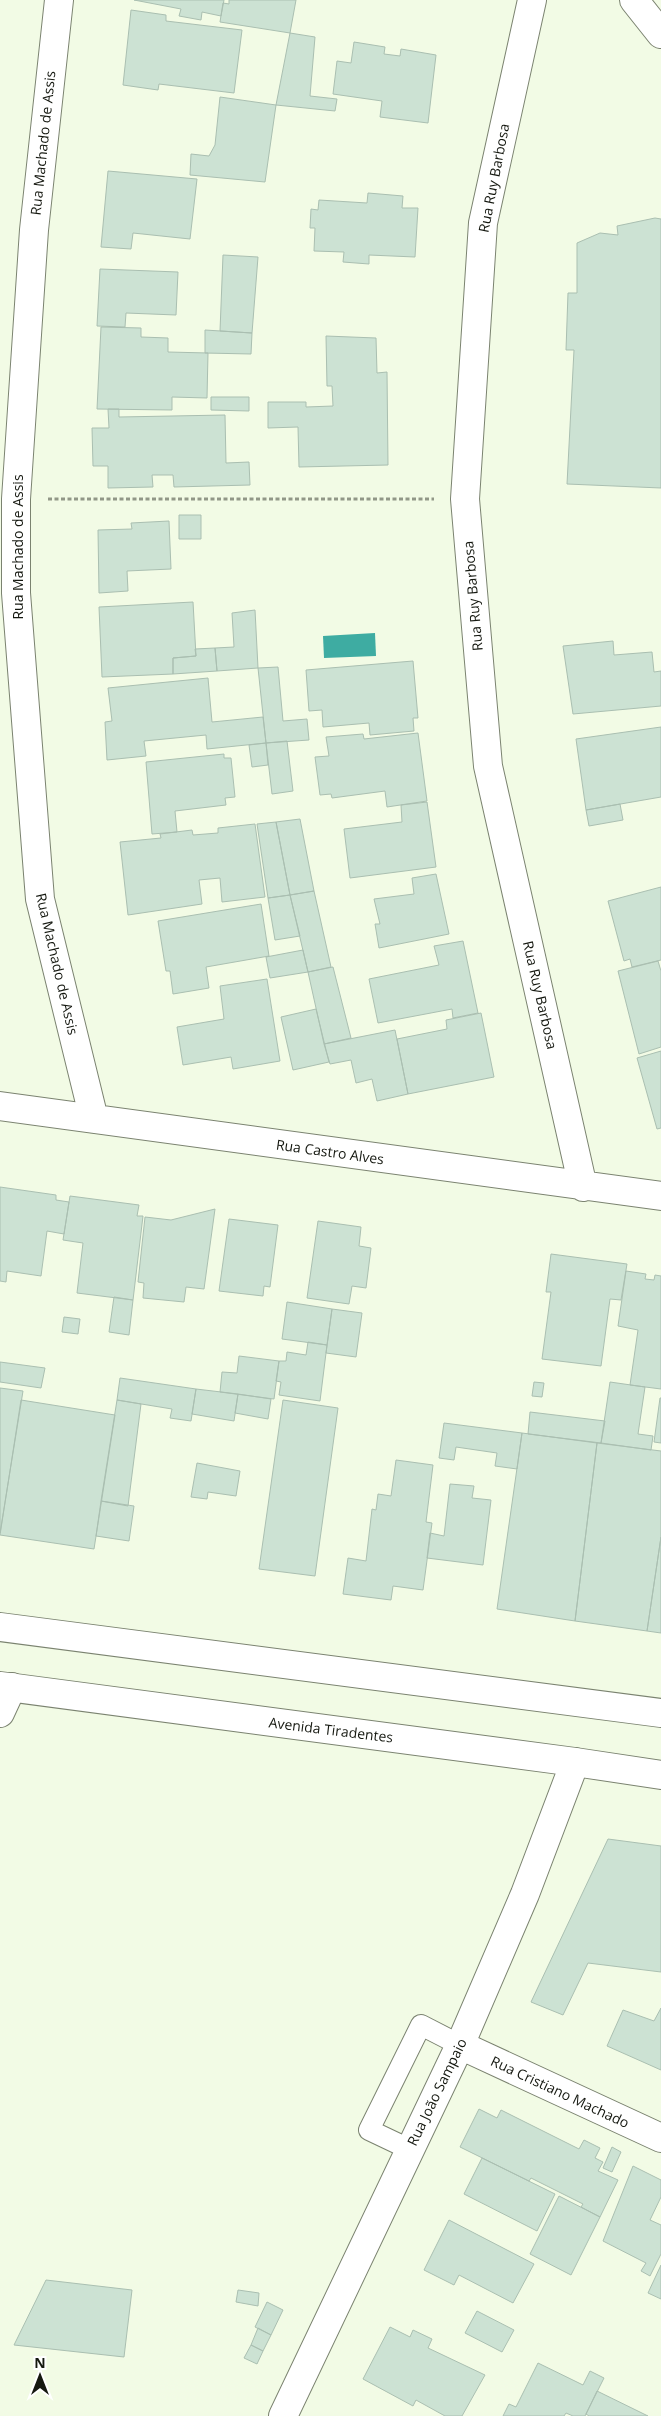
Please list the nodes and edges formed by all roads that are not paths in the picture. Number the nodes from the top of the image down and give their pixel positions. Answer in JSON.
{"nodes":[{"id":1,"x":59,"y":0,"type":"edge"},
{"id":2,"x":532,"y":0,"type":"edge"},
{"id":3,"x":634,"y":0,"type":"edge"},
{"id":4,"x":661,"y":34,"type":"edge"},
{"id":5,"x":8,"y":592,"type":"edge"},
{"id":6,"x":0,"y":1106,"type":"edge"},
{"id":7,"x":94,"y":1119,"type":"junction"},
{"id":8,"x":583,"y":1187,"type":"junction"},
{"id":9,"x":661,"y":1196,"type":"edge"},
{"id":10,"x":0,"y":1627,"type":"edge"},
{"id":11,"x":6,"y":1687,"type":"edge"},
{"id":12,"x":0,"y":1713,"type":"edge"},
{"id":13,"x":661,"y":1713,"type":"edge"},
{"id":14,"x":661,"y":1760,"type":"edge"},
{"id":15,"x":575,"y":1762,"type":"junction"},
{"id":16,"x":661,"y":1775,"type":"edge"},
{"id":17,"x":460,"y":2045,"type":"junction"},
{"id":18,"x":661,"y":2138,"type":"edge"},
{"id":19,"x":409,"y":2149,"type":"junction"},
{"id":20,"x":283,"y":2416,"type":"edge"}],
"edges":[{"from":1,"to":5,"type":"street","name":"Rua Machado de Assis"},
{"from":2,"to":8,"type":"street","name":"Rua Ruy Barbosa"},
{"from":3,"to":4,"type":"street"},
{"from":5,"to":7,"type":"street","name":"Rua Machado de Assis"},
{"from":6,"to":7,"type":"street","name":"Rua Castro Alves"},
{"from":7,"to":8,"type":"street","name":"Rua Castro Alves"},
{"from":8,"to":9,"type":"street","name":"Rua Castro Alves"},
{"from":10,"to":13,"type":"street"},
{"from":11,"to":12,"type":"street"},
{"from":11,"to":15,"type":"street","name":"Avenida Tiradentes"},
{"from":14,"to":15,"type":"street"},
{"from":15,"to":16,"type":"street","name":"Avenida Tiradentes"},
{"from":15,"to":17,"type":"street","name":"Rua João Sampaio"},
{"from":17,"to":18,"type":"street","name":"Rua Cristiano Machado"},
{"from":17,"to":19,"type":"street","name":"Rua João Sampaio"},
{"from":17,"to":19,"type":"lane"},
{"from":19,"to":20,"type":"street","name":"Rua João Sampaio"}]}
